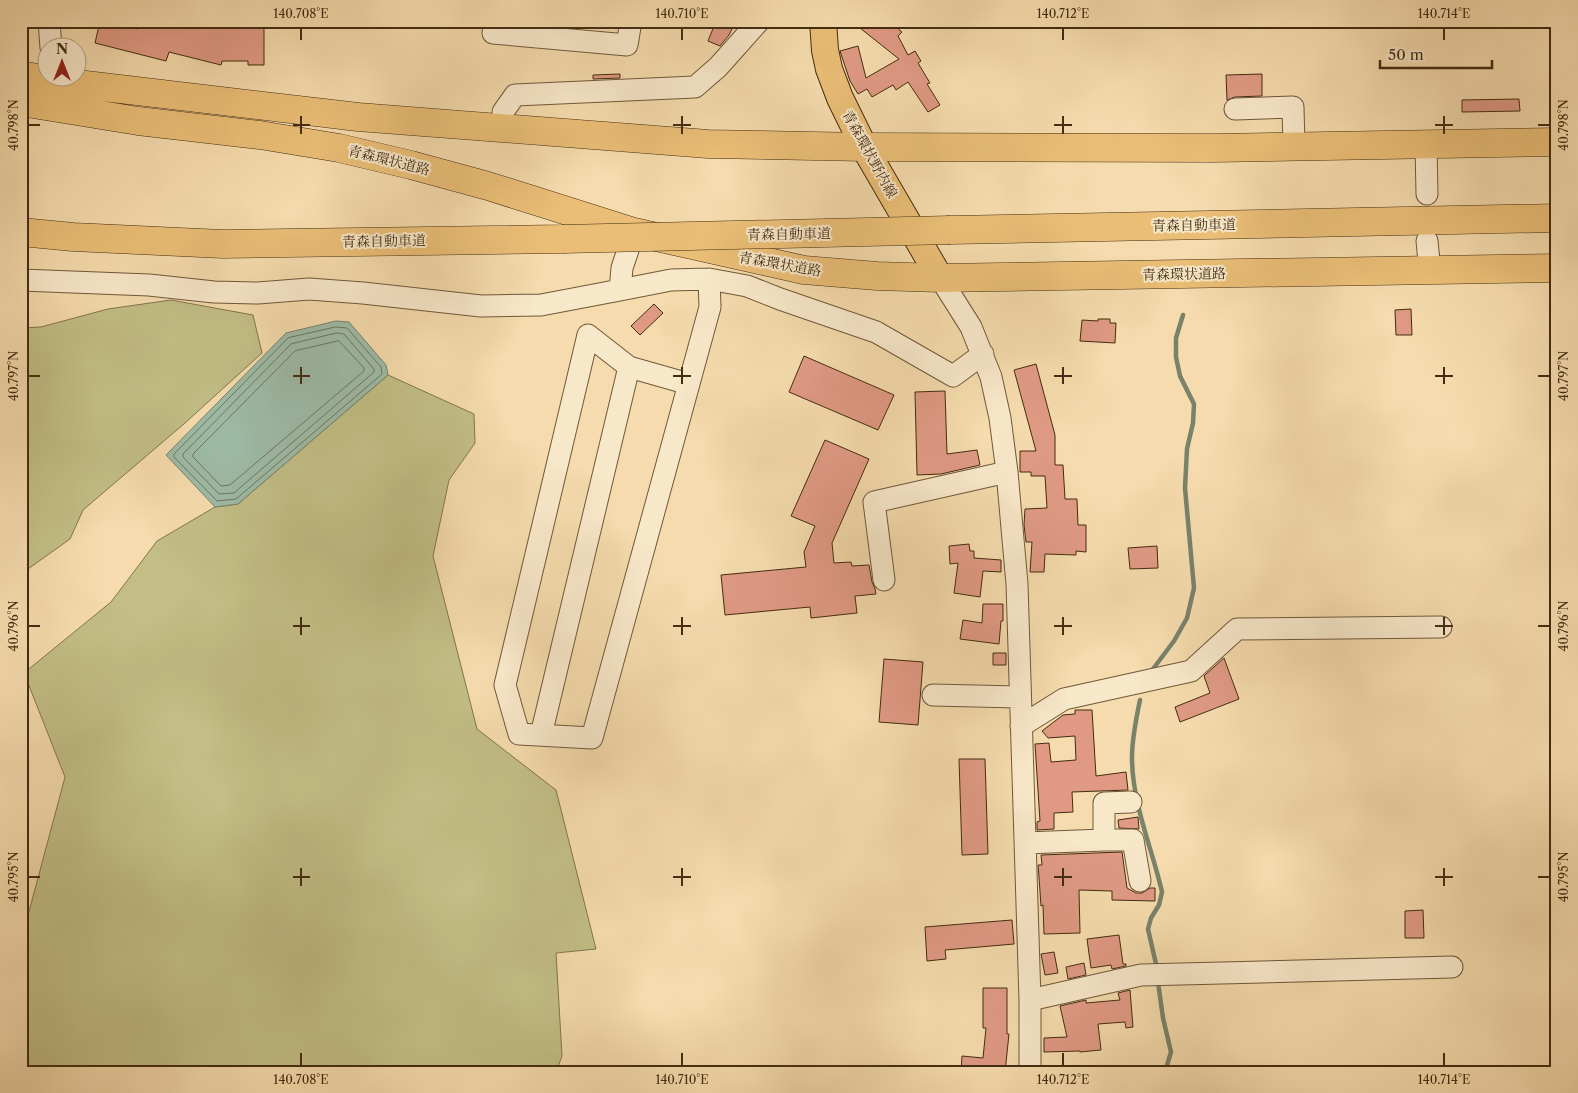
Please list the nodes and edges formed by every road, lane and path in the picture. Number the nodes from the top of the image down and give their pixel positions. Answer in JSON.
{"nodes":[{"id":1,"x":49,"y":21,"type":"edge"},
{"id":2,"x":495,"y":21,"type":"edge"},
{"id":3,"x":631,"y":21,"type":"edge"},
{"id":4,"x":759,"y":21,"type":"edge"},
{"id":5,"x":823,"y":21,"type":"edge"},
{"id":6,"x":558,"y":30,"type":"edge"},
{"id":7,"x":50,"y":38,"type":"edge"},
{"id":8,"x":21,"y":75,"type":"edge"},
{"id":9,"x":38,"y":82,"type":"edge"},
{"id":10,"x":52,"y":88,"type":"edge"},
{"id":11,"x":21,"y":102,"type":"edge"},
{"id":12,"x":1235,"y":109,"type":"dead end"},
{"id":13,"x":503,"y":112,"type":"dead end"},
{"id":14,"x":1557,"y":142,"type":"edge"},
{"id":15,"x":1426,"y":145,"type":"junction"},
{"id":16,"x":864,"y":146,"type":"junction"},
{"id":17,"x":1294,"y":147,"type":"junction"},
{"id":18,"x":1427,"y":194,"type":"dead end"},
{"id":19,"x":1557,"y":218,"type":"edge"},
{"id":20,"x":21,"y":232,"type":"edge"},
{"id":21,"x":634,"y":232,"type":"junction"},
{"id":22,"x":1427,"y":241,"type":"dead end"},
{"id":23,"x":1557,"y":268,"type":"edge"},
{"id":24,"x":1430,"y":271,"type":"junction"},
{"id":25,"x":940,"y":278,"type":"junction"},
{"id":26,"x":709,"y":279,"type":"junction"},
{"id":27,"x":21,"y":280,"type":"edge"},
{"id":28,"x":620,"y":290,"type":"junction"},
{"id":29,"x":983,"y":354,"type":"junction"},
{"id":30,"x":628,"y":367,"type":"junction"},
{"id":31,"x":689,"y":384,"type":"junction"},
{"id":32,"x":1007,"y":472,"type":"junction"},
{"id":33,"x":884,"y":580,"type":"dead end"},
{"id":34,"x":1441,"y":627,"type":"dead end"},
{"id":35,"x":933,"y":695,"type":"dead end"},
{"id":36,"x":1020,"y":697,"type":"junction"},
{"id":37,"x":1021,"y":726,"type":"junction"},
{"id":38,"x":541,"y":735,"type":"junction"},
{"id":39,"x":1131,"y":802,"type":"dead end"},
{"id":40,"x":1104,"y":840,"type":"junction"},
{"id":41,"x":1025,"y":843,"type":"junction"},
{"id":42,"x":1140,"y":881,"type":"dead end"},
{"id":43,"x":1452,"y":966,"type":"dead end"},
{"id":44,"x":1030,"y":1000,"type":"junction"},
{"id":45,"x":1030,"y":1072,"type":"edge"}],
"edges":[{"from":1,"to":7,"type":"street"},
{"from":2,"to":6,"type":"street"},
{"from":3,"to":6,"type":"street"},
{"from":4,"to":13,"type":"street"},
{"from":5,"to":16,"type":"main road","name":"青森環状野内線"},
{"from":8,"to":9,"type":"highway","name":"青森環状道路"},
{"from":10,"to":11,"type":"highway","name":"青森環状道路"},
{"from":10,"to":16,"type":"highway","name":"青森環状道路"},
{"from":10,"to":21,"type":"highway","name":"青森環状道路"},
{"from":12,"to":17,"type":"street"},
{"from":14,"to":15,"type":"highway","name":"青森環状道路"},
{"from":15,"to":17,"type":"highway","name":"青森環状道路"},
{"from":15,"to":18,"type":"street"},
{"from":16,"to":17,"type":"highway","name":"青森環状道路"},
{"from":16,"to":25,"type":"main road","name":"青森環状野内線"},
{"from":19,"to":20,"type":"highway","name":"青森自動車道","bridge":true},
{"from":21,"to":25,"type":"highway","name":"青森環状道路"},
{"from":21,"to":28,"type":"street"},
{"from":22,"to":24,"type":"street"},
{"from":23,"to":24,"type":"highway","name":"青森環状道路"},
{"from":24,"to":25,"type":"highway","name":"青森環状道路"},
{"from":25,"to":29,"type":"street"},
{"from":26,"to":28,"type":"street"},
{"from":26,"to":29,"type":"street"},
{"from":26,"to":31,"type":"street"},
{"from":27,"to":28,"type":"street"},
{"from":29,"to":32,"type":"street"},
{"from":30,"to":31,"type":"street"},
{"from":30,"to":38,"type":"street"},
{"from":30,"to":38,"type":"street"},
{"from":31,"to":38,"type":"street"},
{"from":32,"to":33,"type":"street"},
{"from":32,"to":36,"type":"street"},
{"from":34,"to":37,"type":"street"},
{"from":35,"to":36,"type":"street"},
{"from":36,"to":37,"type":"street"},
{"from":37,"to":41,"type":"street"},
{"from":39,"to":40,"type":"street"},
{"from":40,"to":41,"type":"street"},
{"from":40,"to":42,"type":"street"},
{"from":41,"to":44,"type":"street"},
{"from":43,"to":44,"type":"street"},
{"from":44,"to":45,"type":"street"}]}
